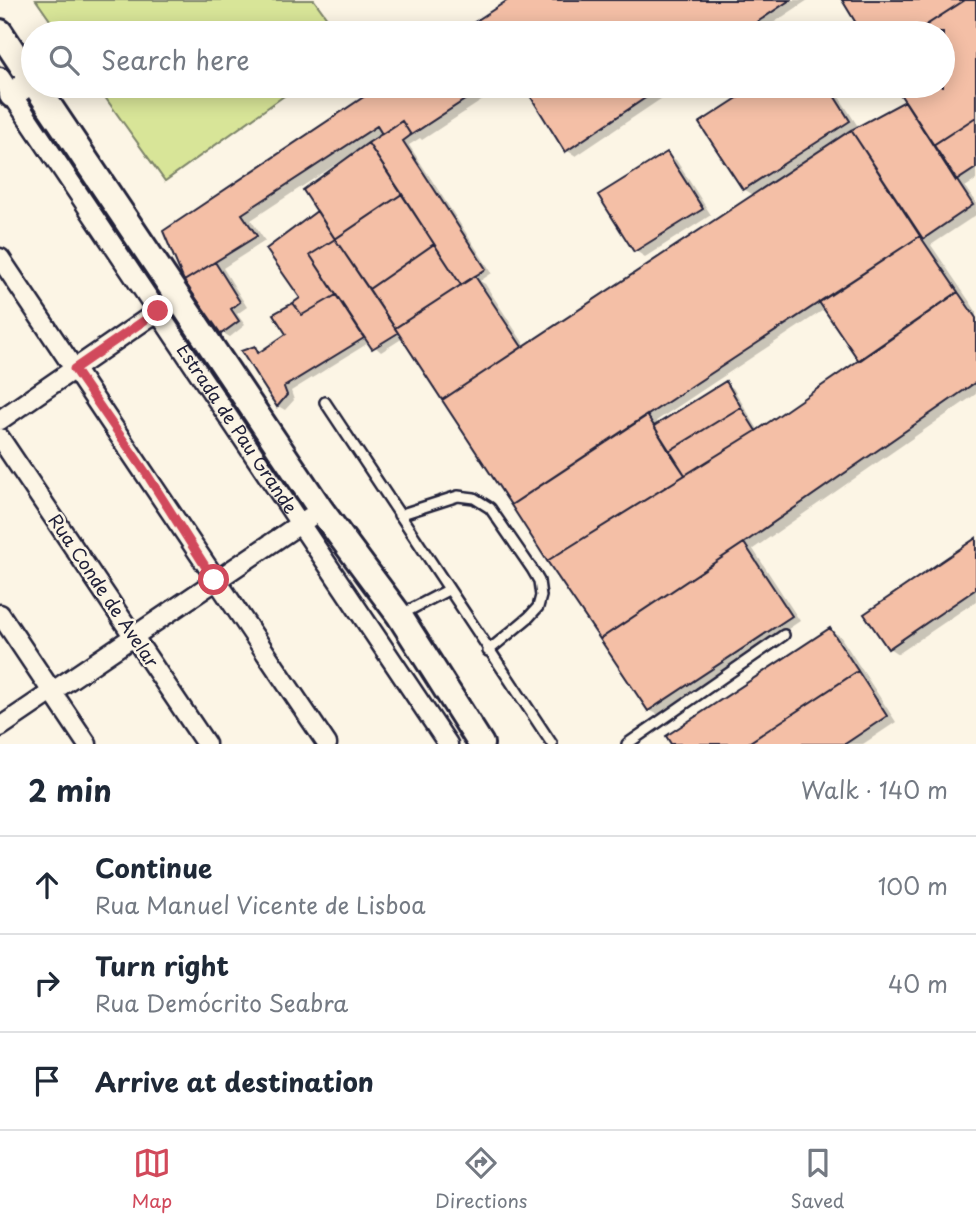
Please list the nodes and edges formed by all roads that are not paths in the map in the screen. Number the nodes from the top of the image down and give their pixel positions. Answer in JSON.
{"nodes":[{"id":1,"x":0,"y":32,"type":"edge"},
{"id":2,"x":21,"y":63,"type":"edge"},
{"id":3,"x":6,"y":86,"type":"edge"},
{"id":4,"x":44,"y":98,"type":"edge"},
{"id":5,"x":0,"y":258,"type":"edge"},
{"id":6,"x":168,"y":305,"type":"junction"},
{"id":7,"x":74,"y":369,"type":"junction"},
{"id":8,"x":325,"y":402,"type":"dead end"},
{"id":9,"x":0,"y":420,"type":"edge"},
{"id":10,"x":0,"y":438,"type":"edge"},
{"id":11,"x":321,"y":510,"type":"junction"},
{"id":12,"x":399,"y":515,"type":"junction"},
{"id":13,"x":299,"y":523,"type":"junction"},
{"id":14,"x":214,"y":580,"type":"junction"},
{"id":15,"x":448,"y":590,"type":"junction"},
{"id":16,"x":0,"y":614,"type":"edge"},
{"id":17,"x":399,"y":615,"type":"junction"},
{"id":18,"x":784,"y":635,"type":"dead end"},
{"id":19,"x":132,"y":636,"type":"junction"},
{"id":20,"x":488,"y":651,"type":"junction"},
{"id":21,"x":51,"y":691,"type":"junction"},
{"id":22,"x":0,"y":727,"type":"edge"},
{"id":23,"x":475,"y":735,"type":"edge"},
{"id":24,"x":445,"y":743,"type":"edge"},
{"id":25,"x":87,"y":744,"type":"edge"},
{"id":26,"x":206,"y":744,"type":"edge"},
{"id":27,"x":327,"y":744,"type":"edge"},
{"id":28,"x":552,"y":744,"type":"edge"},
{"id":29,"x":627,"y":744,"type":"edge"}],
"edges":[{"from":1,"to":2,"type":"street","name":"Estrada de Pau Grande"},
{"from":3,"to":6,"type":"street","name":"Estrada de Pau Grande"},
{"from":4,"to":6,"type":"street","name":"Estrada de Pau Grande"},
{"from":5,"to":7,"type":"street"},
{"from":6,"to":7,"type":"street"},
{"from":6,"to":11,"type":"street","name":"Estrada de Pau Grande"},
{"from":6,"to":13,"type":"street","name":"Estrada de Pau Grande"},
{"from":7,"to":9,"type":"street"},
{"from":7,"to":14,"type":"street"},
{"from":8,"to":12,"type":"lane"},
{"from":10,"to":19,"type":"street","name":"Rua Conde de Avelar"},
{"from":11,"to":13,"type":"street"},
{"from":11,"to":17,"type":"street","name":"Estrada de Pau Grande"},
{"from":12,"to":15,"type":"lane"},
{"from":12,"to":20,"type":"lane"},
{"from":13,"to":14,"type":"street"},
{"from":13,"to":24,"type":"street","name":"Estrada de Pau Grande"},
{"from":14,"to":19,"type":"street"},
{"from":14,"to":27,"type":"street"},
{"from":15,"to":17,"type":"lane"},
{"from":15,"to":20,"type":"lane"},
{"from":16,"to":21,"type":"street"},
{"from":17,"to":23,"type":"street","name":"Estrada de Pau Grande"},
{"from":18,"to":29,"type":"lane"},
{"from":19,"to":21,"type":"street"},
{"from":19,"to":26,"type":"street","name":"Rua Conde de Avelar"},
{"from":20,"to":28,"type":"lane"},
{"from":21,"to":22,"type":"street"},
{"from":21,"to":25,"type":"street"},
{"from":23,"to":24,"type":"street"}]}
